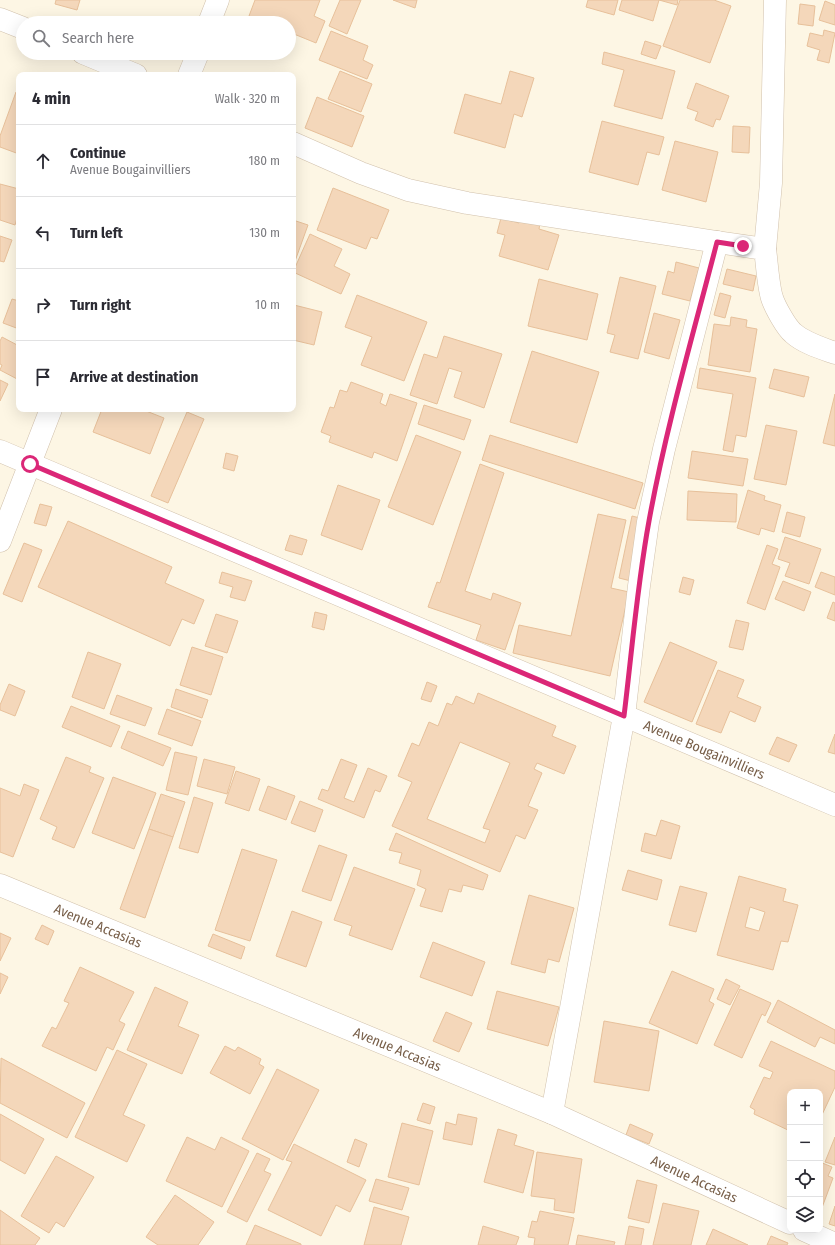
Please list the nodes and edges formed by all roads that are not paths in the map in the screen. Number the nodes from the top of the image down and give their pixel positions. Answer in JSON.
{"nodes":[{"id":1,"x":218,"y":0,"type":"edge"},
{"id":2,"x":775,"y":0,"type":"edge"},
{"id":3,"x":212,"y":16,"type":"edge"},
{"id":4,"x":0,"y":19,"type":"edge"},
{"id":5,"x":16,"y":25,"type":"edge"},
{"id":6,"x":100,"y":60,"type":"edge"},
{"id":7,"x":195,"y":60,"type":"edge"},
{"id":8,"x":129,"y":72,"type":"edge"},
{"id":9,"x":190,"y":72,"type":"edge"},
{"id":10,"x":296,"y":144,"type":"edge"},
{"id":11,"x":717,"y":242,"type":"junction"},
{"id":12,"x":765,"y":249,"type":"junction"},
{"id":13,"x":835,"y":353,"type":"edge"},
{"id":14,"x":50,"y":412,"type":"edge"},
{"id":15,"x":0,"y":451,"type":"edge"},
{"id":16,"x":30,"y":464,"type":"junction"},
{"id":17,"x":0,"y":541,"type":"edge"},
{"id":18,"x":624,"y":716,"type":"junction"},
{"id":19,"x":835,"y":805,"type":"edge"},
{"id":20,"x":0,"y":885,"type":"edge"},
{"id":21,"x":552,"y":1113,"type":"junction"},
{"id":22,"x":787,"y":1222,"type":"edge"},
{"id":23,"x":811,"y":1233,"type":"edge"},
{"id":24,"x":835,"y":1244,"type":"edge"}],
"edges":[{"from":1,"to":3,"type":"street"},
{"from":2,"to":12,"type":"street"},
{"from":4,"to":5,"type":"street"},
{"from":6,"to":8,"type":"street"},
{"from":7,"to":9,"type":"street"},
{"from":10,"to":11,"type":"street"},
{"from":11,"to":12,"type":"street"},
{"from":11,"to":18,"type":"street"},
{"from":12,"to":13,"type":"street"},
{"from":14,"to":16,"type":"street"},
{"from":15,"to":16,"type":"street","name":"Avenue Bougainvilliers"},
{"from":16,"to":17,"type":"street"},
{"from":16,"to":18,"type":"street","name":"Avenue Bougainvilliers"},
{"from":18,"to":19,"type":"street","name":"Avenue Bougainvilliers"},
{"from":18,"to":21,"type":"street"},
{"from":20,"to":21,"type":"street","name":"Avenue Accasias"},
{"from":21,"to":22,"type":"street","name":"Avenue Accasias"},
{"from":23,"to":24,"type":"street"}]}
